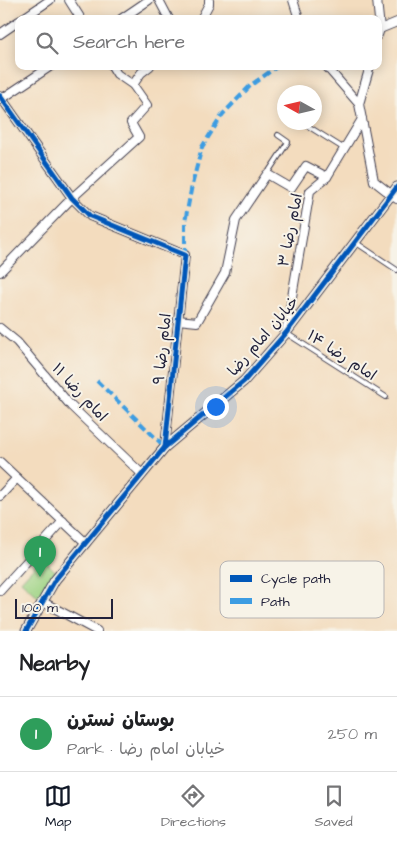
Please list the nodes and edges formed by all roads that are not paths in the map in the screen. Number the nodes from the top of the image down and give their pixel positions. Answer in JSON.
{"nodes":[{"id":1,"x":50,"y":0,"type":"edge"},
{"id":2,"x":69,"y":0,"type":"edge"},
{"id":3,"x":149,"y":0,"type":"edge"},
{"id":4,"x":159,"y":0,"type":"edge"},
{"id":5,"x":209,"y":0,"type":"edge"},
{"id":6,"x":293,"y":0,"type":"edge"},
{"id":7,"x":378,"y":0,"type":"edge"},
{"id":8,"x":28,"y":15,"type":"edge"},
{"id":9,"x":78,"y":15,"type":"edge"},
{"id":10,"x":127,"y":15,"type":"edge"},
{"id":11,"x":167,"y":15,"type":"edge"},
{"id":12,"x":204,"y":15,"type":"edge"},
{"id":13,"x":298,"y":15,"type":"edge"},
{"id":14,"x":378,"y":15,"type":"edge"},
{"id":15,"x":397,"y":22,"type":"edge"},
{"id":16,"x":15,"y":24,"type":"edge"},
{"id":17,"x":382,"y":30,"type":"edge"},
{"id":18,"x":0,"y":34,"type":"edge"},
{"id":19,"x":45,"y":70,"type":"edge"},
{"id":20,"x":114,"y":70,"type":"edge"},
{"id":21,"x":144,"y":70,"type":"edge"},
{"id":22,"x":329,"y":70,"type":"edge"},
{"id":23,"x":369,"y":70,"type":"edge"},
{"id":24,"x":133,"y":85,"type":"junction"},
{"id":25,"x":1,"y":98,"type":"edge"},
{"id":26,"x":359,"y":104,"type":"junction"},
{"id":27,"x":362,"y":119,"type":"junction"},
{"id":28,"x":314,"y":130,"type":"edge"},
{"id":29,"x":278,"y":135,"type":"dead end"},
{"id":30,"x":344,"y":149,"type":"junction"},
{"id":31,"x":267,"y":174,"type":"junction"},
{"id":32,"x":327,"y":177,"type":"junction"},
{"id":33,"x":395,"y":194,"type":"edge"},
{"id":34,"x":72,"y":198,"type":"junction"},
{"id":35,"x":355,"y":242,"type":"junction"},
{"id":36,"x":397,"y":270,"type":"edge"},
{"id":37,"x":0,"y":272,"type":"edge"},
{"id":38,"x":178,"y":320,"type":"junction"},
{"id":39,"x":0,"y":328,"type":"edge"},
{"id":40,"x":286,"y":332,"type":"junction"},
{"id":41,"x":386,"y":397,"type":"dead end"},
{"id":42,"x":164,"y":446,"type":"junction"},
{"id":43,"x":0,"y":462,"type":"edge"},
{"id":44,"x":142,"y":474,"type":"junction"},
{"id":45,"x":17,"y":478,"type":"junction"},
{"id":46,"x":0,"y":496,"type":"edge"},
{"id":47,"x":63,"y":522,"type":"junction"},
{"id":48,"x":86,"y":542,"type":"junction"},
{"id":49,"x":0,"y":591,"type":"edge"},
{"id":50,"x":43,"y":602,"type":"junction"},
{"id":51,"x":26,"y":631,"type":"edge"},
{"id":52,"x":97,"y":631,"type":"edge"}],
"edges":[{"from":1,"to":8,"type":"street"},
{"from":2,"to":9,"type":"street"},
{"from":3,"to":10,"type":"street"},
{"from":4,"to":11,"type":"street"},
{"from":5,"to":12,"type":"street"},
{"from":6,"to":13,"type":"street"},
{"from":7,"to":14,"type":"street"},
{"from":15,"to":17,"type":"street"},
{"from":16,"to":18,"type":"street"},
{"from":19,"to":25,"type":"street"},
{"from":20,"to":24,"type":"street"},
{"from":21,"to":24,"type":"street"},
{"from":22,"to":26,"type":"street"},
{"from":23,"to":26,"type":"street"},
{"from":24,"to":34,"type":"street"},
{"from":25,"to":34,"type":"street"},
{"from":26,"to":27,"type":"street"},
{"from":27,"to":30,"type":"street","name":"امام رضا ۳"},
{"from":27,"to":33,"type":"street"},
{"from":28,"to":30,"type":"lane"},
{"from":29,"to":31,"type":"lane"},
{"from":30,"to":32,"type":"street","name":"امام رضا ۳"},
{"from":31,"to":32,"type":"street"},
{"from":31,"to":38,"type":"street"},
{"from":32,"to":40,"type":"street","name":"امام رضا ۳"},
{"from":33,"to":35,"type":"street","name":"خیابان امام رضا"},
{"from":34,"to":37,"type":"street"},
{"from":34,"to":38,"type":"street","name":"امام رضا ۹"},
{"from":35,"to":36,"type":"lane"},
{"from":35,"to":40,"type":"street","name":"خیابان امام رضا"},
{"from":38,"to":42,"type":"street","name":"امام رضا ۹"},
{"from":39,"to":44,"type":"street","name":"امام رضا ۱۱"},
{"from":40,"to":41,"type":"lane","name":"امام رضا ۱۴"},
{"from":40,"to":42,"type":"street","name":"خیابان امام رضا"},
{"from":42,"to":44,"type":"street","name":"خیابان امام رضا"},
{"from":43,"to":45,"type":"street"},
{"from":44,"to":48,"type":"street","name":"خیابان امام رضا"},
{"from":45,"to":46,"type":"street"},
{"from":45,"to":47,"type":"street"},
{"from":47,"to":48,"type":"street"},
{"from":47,"to":49,"type":"street"},
{"from":48,"to":50,"type":"street","name":"خیابان امام رضا"},
{"from":50,"to":51,"type":"street","name":"خیابان امام رضا"},
{"from":50,"to":52,"type":"street"}]}
